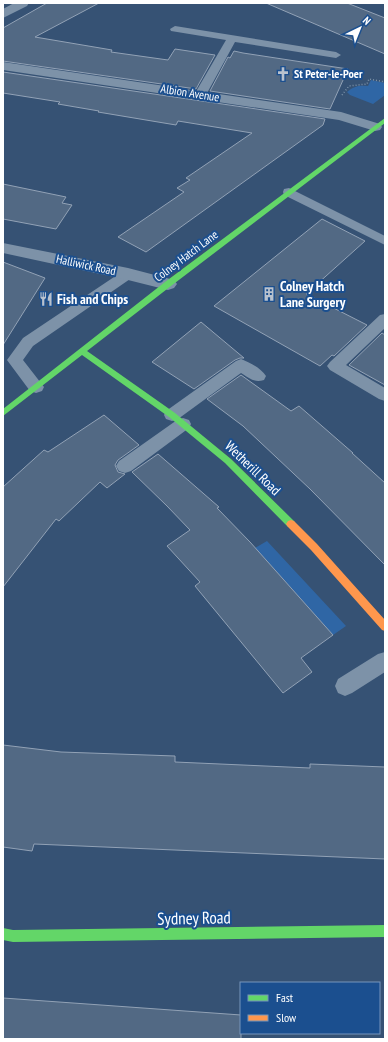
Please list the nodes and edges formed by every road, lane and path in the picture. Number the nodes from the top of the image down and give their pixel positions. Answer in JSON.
{"nodes":[{"id":1,"x":23,"y":3,"type":"edge"},
{"id":2,"x":3,"y":14,"type":"edge"},
{"id":3,"x":175,"y":29,"type":"dead end"},
{"id":4,"x":232,"y":38,"type":"junction"},
{"id":5,"x":336,"y":55,"type":"dead end"},
{"id":6,"x":3,"y":66,"type":"edge"},
{"id":7,"x":200,"y":95,"type":"junction"},
{"id":8,"x":380,"y":123,"type":"edge"},
{"id":9,"x":288,"y":192,"type":"junction"},
{"id":10,"x":385,"y":241,"type":"edge"},
{"id":11,"x":3,"y":248,"type":"edge"},
{"id":12,"x":128,"y":274,"type":"junction"},
{"id":13,"x":168,"y":284,"type":"junction"},
{"id":14,"x":385,"y":320,"type":"edge"},
{"id":15,"x":82,"y":351,"type":"junction"},
{"id":16,"x":258,"y":376,"type":"dead end"},
{"id":17,"x":36,"y":387,"type":"junction"},
{"id":18,"x":385,"y":395,"type":"edge"},
{"id":19,"x":3,"y":413,"type":"edge"},
{"id":20,"x":177,"y":419,"type":"junction"},
{"id":21,"x":125,"y":466,"type":"dead end"},
{"id":22,"x":385,"y":627,"type":"edge"},
{"id":23,"x":385,"y":661,"type":"edge"},
{"id":24,"x":345,"y":686,"type":"dead end"},
{"id":25,"x":385,"y":931,"type":"edge"},
{"id":26,"x":3,"y":934,"type":"edge"}],
"edges":[{"from":1,"to":2,"type":"street"},
{"from":3,"to":4,"type":"lane"},
{"from":4,"to":5,"type":"lane"},
{"from":4,"to":7,"type":"lane"},
{"from":6,"to":7,"type":"street","name":"Albion Avenue"},
{"from":7,"to":8,"type":"street","name":"Albion Avenue"},
{"from":8,"to":9,"type":"main road","name":"Colney Hatch Lane"},
{"from":9,"to":10,"type":"lane"},
{"from":9,"to":13,"type":"main road","name":"Colney Hatch Lane"},
{"from":11,"to":12,"type":"street","name":"Halliwick Road"},
{"from":12,"to":13,"type":"street","name":"Halliwick Road"},
{"from":12,"to":17,"type":"lane"},
{"from":13,"to":15,"type":"main road","name":"Colney Hatch Lane"},
{"from":14,"to":18,"type":"lane"},
{"from":15,"to":17,"type":"main road","name":"Colney Hatch Lane"},
{"from":15,"to":20,"type":"main road","name":"Wetherill Road"},
{"from":16,"to":20,"type":"lane"},
{"from":17,"to":19,"type":"main road","name":"Colney Hatch Lane"},
{"from":20,"to":21,"type":"lane"},
{"from":20,"to":22,"type":"main road","name":"Wetherill Road"},
{"from":23,"to":24,"type":"lane"},
{"from":25,"to":26,"type":"main road","name":"Sydney Road"}]}
